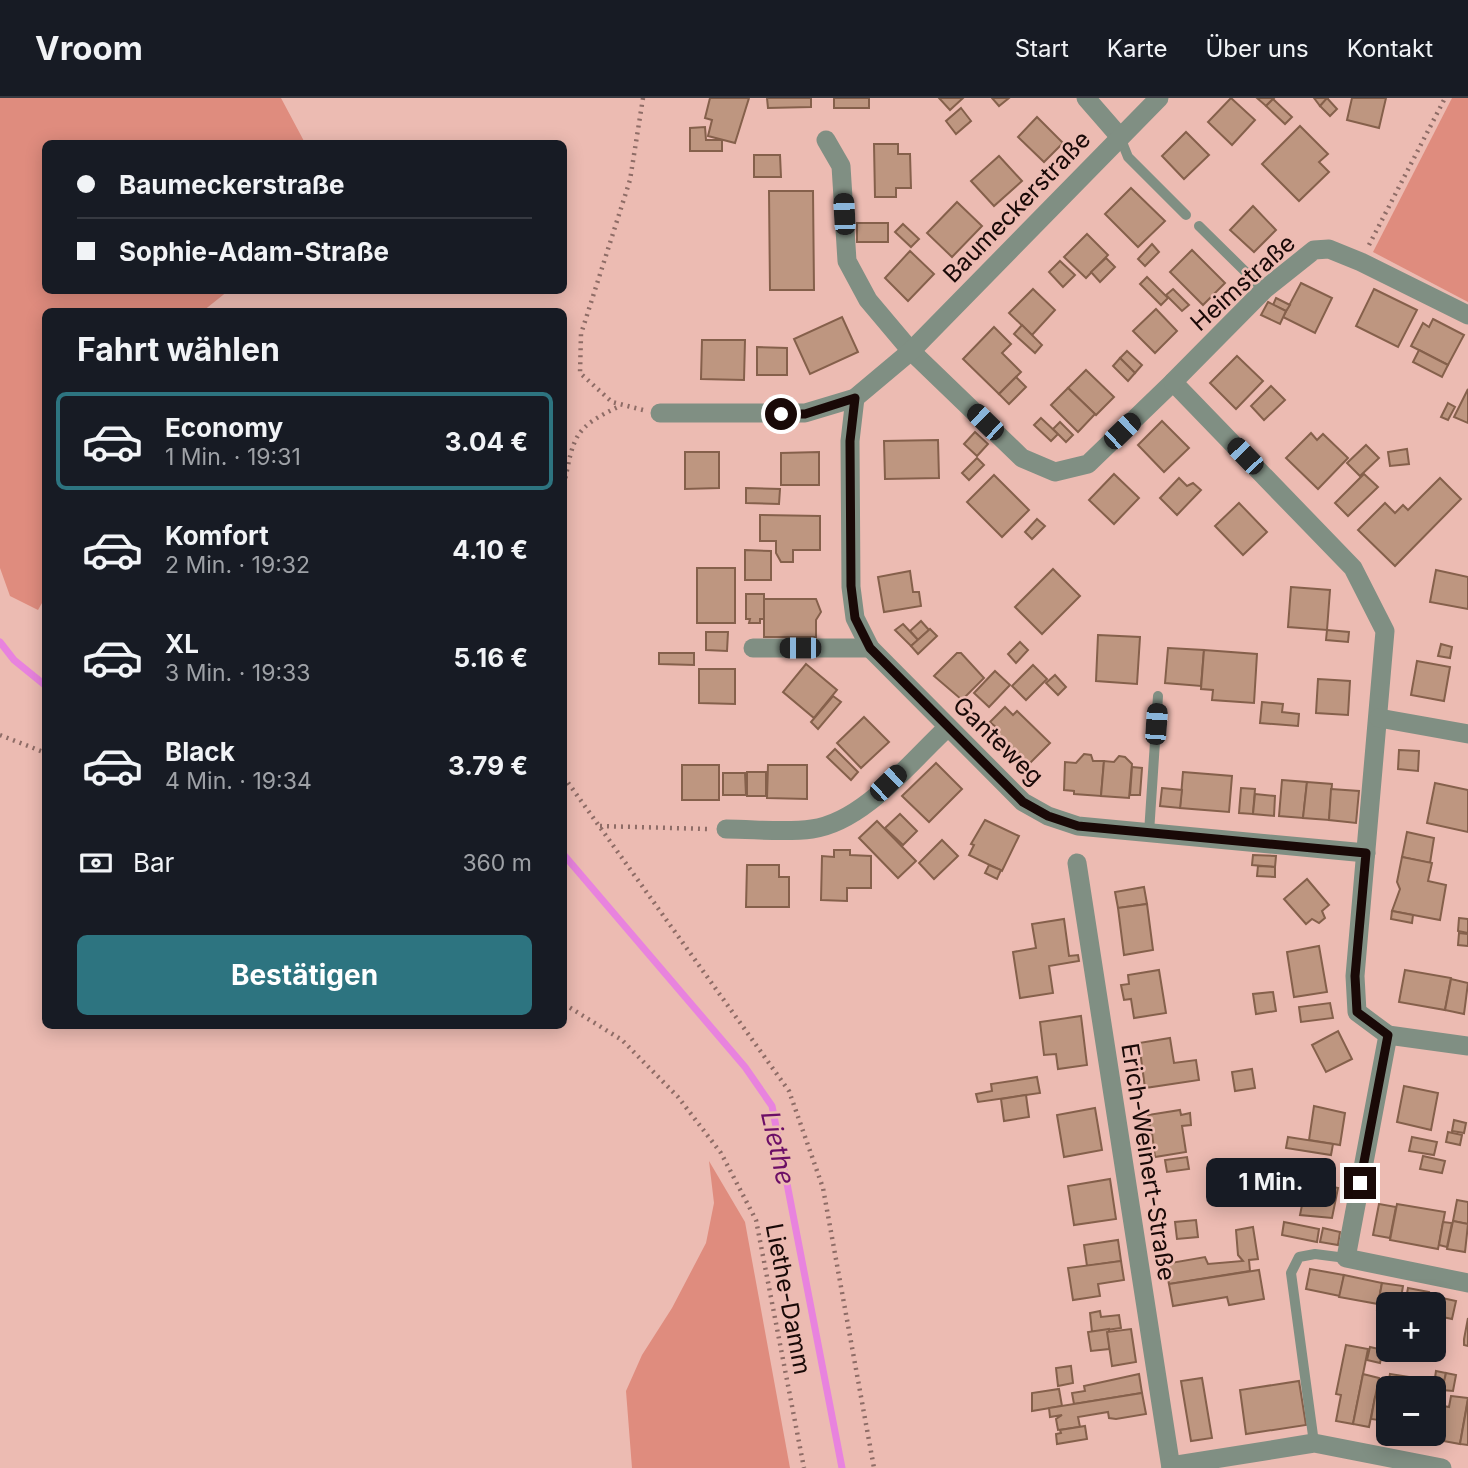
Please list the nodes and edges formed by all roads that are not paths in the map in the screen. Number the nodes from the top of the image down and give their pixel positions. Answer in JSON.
{"nodes":[{"id":1,"x":1086,"y":98,"type":"edge"},
{"id":2,"x":1159,"y":98,"type":"edge"},
{"id":3,"x":1121,"y":137,"type":"junction"},
{"id":4,"x":826,"y":140,"type":"dead end"},
{"id":5,"x":1186,"y":215,"type":"dead end"},
{"id":6,"x":1199,"y":226,"type":"dead end"},
{"id":7,"x":1264,"y":290,"type":"junction"},
{"id":8,"x":1468,"y":315,"type":"edge"},
{"id":9,"x":911,"y":351,"type":"junction"},
{"id":10,"x":1173,"y":382,"type":"junction"},
{"id":11,"x":855,"y":398,"type":"junction"},
{"id":12,"x":660,"y":414,"type":"road end"},
{"id":13,"x":753,"y":648,"type":"dead end"},
{"id":14,"x":870,"y":648,"type":"junction"},
{"id":15,"x":1158,"y":696,"type":"dead end"},
{"id":16,"x":1379,"y":718,"type":"junction"},
{"id":17,"x":948,"y":727,"type":"junction"},
{"id":18,"x":1468,"y":734,"type":"edge"},
{"id":19,"x":726,"y":830,"type":"road end"},
{"id":20,"x":1149,"y":833,"type":"junction"},
{"id":21,"x":1366,"y":853,"type":"junction"},
{"id":22,"x":1077,"y":863,"type":"dead end"},
{"id":23,"x":1388,"y":1035,"type":"junction"},
{"id":24,"x":1468,"y":1046,"type":"edge"},
{"id":25,"x":1346,"y":1258,"type":"junction"},
{"id":26,"x":1468,"y":1283,"type":"edge"},
{"id":27,"x":1314,"y":1443,"type":"junction"},
{"id":28,"x":1171,"y":1467,"type":"edge"},
{"id":29,"x":1442,"y":1468,"type":"edge"}],
"edges":[{"from":1,"to":3,"type":"street"},
{"from":2,"to":3,"type":"street","name":"Baumeckerstraße"},
{"from":3,"to":5,"type":"lane"},
{"from":3,"to":9,"type":"street","name":"Baumeckerstraße"},
{"from":4,"to":9,"type":"street"},
{"from":6,"to":7,"type":"lane"},
{"from":7,"to":8,"type":"street","name":"Heimstraße"},
{"from":7,"to":10,"type":"street","name":"Heimstraße"},
{"from":9,"to":10,"type":"street","name":"Heimstraße"},
{"from":9,"to":11,"type":"street","name":"Baumeckerstraße"},
{"from":10,"to":16,"type":"street"},
{"from":11,"to":12,"type":"street","name":"Baumeckerstraße"},
{"from":11,"to":14,"type":"street","name":"Ganteweg"},
{"from":13,"to":14,"type":"street"},
{"from":14,"to":17,"type":"street","name":"Ganteweg"},
{"from":15,"to":20,"type":"lane"},
{"from":16,"to":18,"type":"street"},
{"from":16,"to":21,"type":"street"},
{"from":17,"to":19,"type":"street"},
{"from":17,"to":20,"type":"street","name":"Ganteweg"},
{"from":20,"to":21,"type":"street","name":"Ganteweg"},
{"from":21,"to":23,"type":"street"},
{"from":22,"to":28,"type":"street","name":"Erich-Weinert-Straße"},
{"from":23,"to":24,"type":"street"},
{"from":23,"to":25,"type":"street"},
{"from":25,"to":26,"type":"street"},
{"from":25,"to":27,"type":"lane"},
{"from":27,"to":28,"type":"street"},
{"from":27,"to":29,"type":"street"}]}
